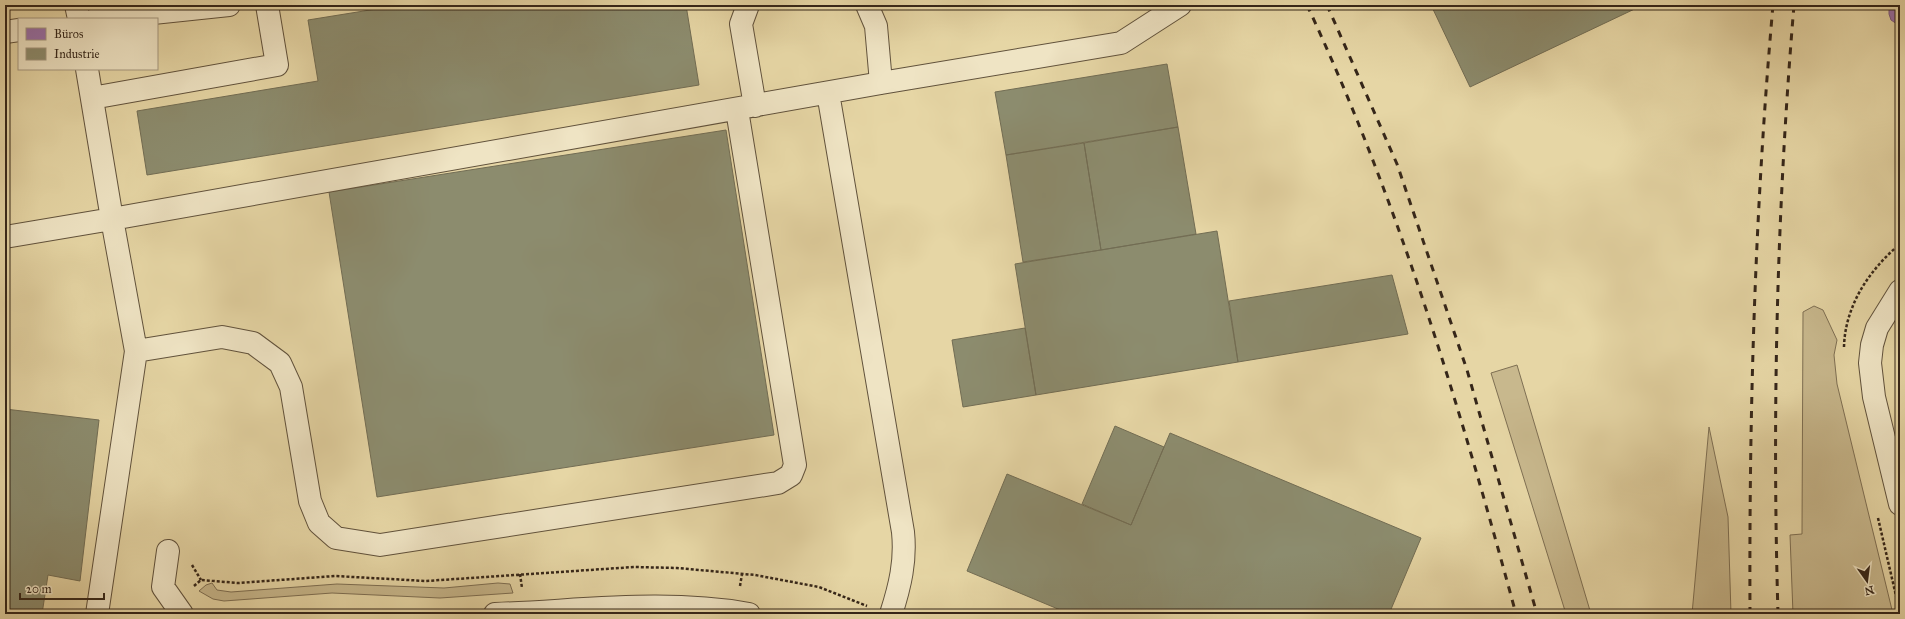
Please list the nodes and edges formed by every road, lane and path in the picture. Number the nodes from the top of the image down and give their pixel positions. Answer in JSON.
{"nodes":[{"id":1,"x":76,"y":5,"type":"edge"},
{"id":2,"x":229,"y":5,"type":"edge"},
{"id":3,"x":266,"y":5,"type":"edge"},
{"id":4,"x":748,"y":5,"type":"edge"},
{"id":5,"x":867,"y":5,"type":"edge"},
{"id":6,"x":1180,"y":5,"type":"edge"},
{"id":7,"x":78,"y":18,"type":"edge"},
{"id":8,"x":106,"y":18,"type":"edge"},
{"id":9,"x":18,"y":30,"type":"edge"},
{"id":10,"x":5,"y":32,"type":"edge"},
{"id":11,"x":87,"y":70,"type":"edge"},
{"id":12,"x":881,"y":83,"type":"junction"},
{"id":13,"x":828,"y":93,"type":"junction"},
{"id":14,"x":92,"y":98,"type":"junction"},
{"id":15,"x":746,"y":108,"type":"junction"},
{"id":16,"x":112,"y":219,"type":"junction"},
{"id":17,"x":5,"y":237,"type":"edge"},
{"id":18,"x":1898,"y":298,"type":"edge"},
{"id":19,"x":136,"y":351,"type":"junction"},
{"id":20,"x":1900,"y":504,"type":"edge"},
{"id":21,"x":168,"y":551,"type":"dead end"},
{"id":22,"x":742,"y":574,"type":"junction"},
{"id":23,"x":740,"y":589,"type":"dead end"},
{"id":24,"x":871,"y":608,"type":"dead end"},
{"id":25,"x":179,"y":609,"type":"edge"},
{"id":26,"x":572,"y":611,"type":"edge"},
{"id":27,"x":97,"y":614,"type":"edge"},
{"id":28,"x":495,"y":614,"type":"edge"},
{"id":29,"x":749,"y":614,"type":"edge"},
{"id":30,"x":892,"y":614,"type":"edge"}],
"edges":[{"from":1,"to":7,"type":"street"},
{"from":2,"to":8,"type":"street"},
{"from":3,"to":14,"type":"street"},
{"from":4,"to":15,"type":"street"},
{"from":5,"to":12,"type":"street"},
{"from":6,"to":12,"type":"street"},
{"from":9,"to":10,"type":"street"},
{"from":11,"to":14,"type":"street"},
{"from":12,"to":13,"type":"street"},
{"from":13,"to":15,"type":"street"},
{"from":13,"to":30,"type":"street"},
{"from":14,"to":16,"type":"street"},
{"from":15,"to":16,"type":"street"},
{"from":15,"to":19,"type":"street"},
{"from":16,"to":17,"type":"street"},
{"from":16,"to":19,"type":"street"},
{"from":18,"to":20,"type":"street"},
{"from":19,"to":27,"type":"street"},
{"from":21,"to":25,"type":"street"},
{"from":22,"to":23,"type":"path"},
{"from":22,"to":24,"type":"path"},
{"from":22,"to":25,"type":"path"},
{"from":26,"to":28,"type":"street"},
{"from":26,"to":29,"type":"street"}]}
